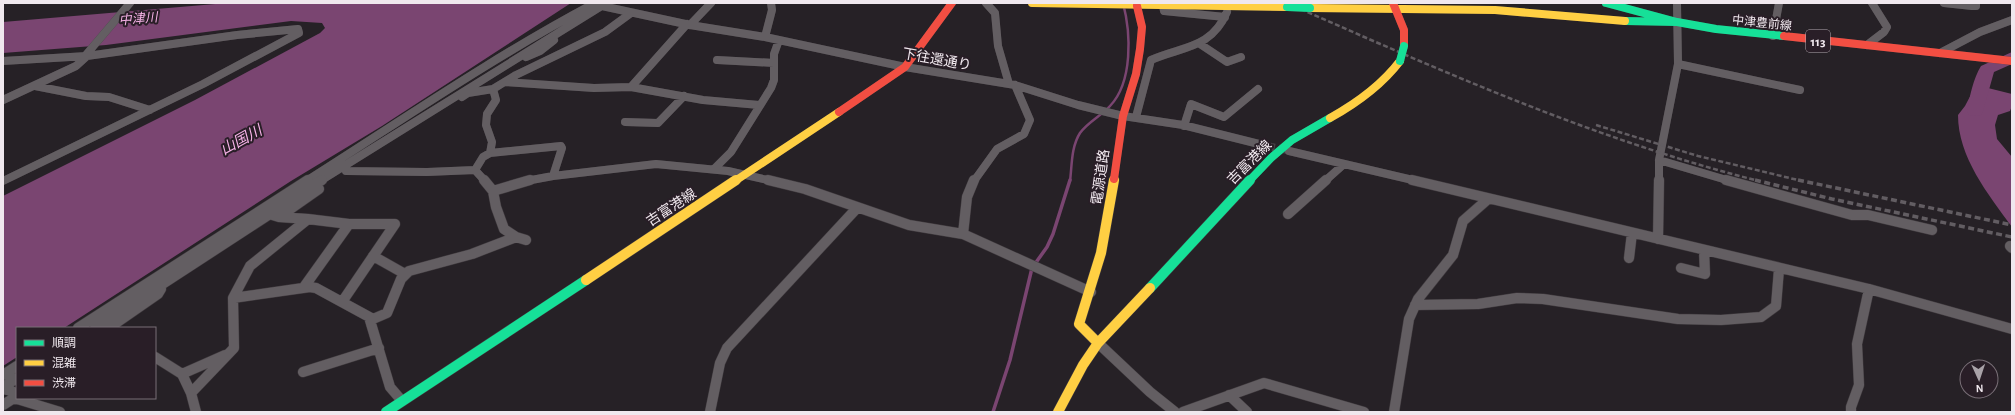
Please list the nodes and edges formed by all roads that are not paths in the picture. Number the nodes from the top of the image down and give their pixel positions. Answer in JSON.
{"nodes":[{"id":1,"x":130,"y":3,"type":"edge"},
{"id":2,"x":711,"y":3,"type":"edge"},
{"id":3,"x":771,"y":3,"type":"edge"},
{"id":4,"x":952,"y":3,"type":"edge"},
{"id":5,"x":986,"y":3,"type":"edge"},
{"id":6,"x":1032,"y":3,"type":"edge"},
{"id":7,"x":1606,"y":3,"type":"edge"},
{"id":8,"x":1677,"y":3,"type":"edge"},
{"id":9,"x":1779,"y":3,"type":"edge"},
{"id":10,"x":1872,"y":3,"type":"edge"},
{"id":11,"x":1944,"y":3,"type":"edge"},
{"id":12,"x":1976,"y":3,"type":"edge"},
{"id":13,"x":601,"y":4,"type":"edge"},
{"id":14,"x":1137,"y":6,"type":"junction"},
{"id":15,"x":1163,"y":6,"type":"junction"},
{"id":16,"x":1395,"y":6,"type":"edge"},
{"id":17,"x":1630,"y":10,"type":"junction"},
{"id":18,"x":631,"y":13,"type":"junction"},
{"id":19,"x":2012,"y":20,"type":"edge"},
{"id":20,"x":1634,"y":22,"type":"junction"},
{"id":21,"x":1677,"y":22,"type":"junction"},
{"id":22,"x":689,"y":24,"type":"junction"},
{"id":23,"x":1773,"y":36,"type":"junction"},
{"id":24,"x":765,"y":37,"type":"junction"},
{"id":25,"x":779,"y":40,"type":"junction"},
{"id":26,"x":1200,"y":44,"type":"junction"},
{"id":27,"x":1867,"y":45,"type":"junction"},
{"id":28,"x":1940,"y":53,"type":"junction"},
{"id":29,"x":86,"y":56,"type":"junction"},
{"id":30,"x":1241,"y":57,"type":"dead end"},
{"id":31,"x":717,"y":60,"type":"dead end"},
{"id":32,"x":3,"y":61,"type":"edge"},
{"id":33,"x":494,"y":61,"type":"junction"},
{"id":34,"x":2012,"y":61,"type":"edge"},
{"id":35,"x":774,"y":63,"type":"junction"},
{"id":36,"x":1678,"y":64,"type":"junction"},
{"id":37,"x":503,"y":66,"type":"junction"},
{"id":38,"x":905,"y":67,"type":"junction"},
{"id":39,"x":505,"y":82,"type":"junction"},
{"id":40,"x":1012,"y":85,"type":"junction"},
{"id":41,"x":35,"y":86,"type":"junction"},
{"id":42,"x":631,"y":87,"type":"junction"},
{"id":43,"x":493,"y":89,"type":"junction"},
{"id":44,"x":1258,"y":89,"type":"dead end"},
{"id":45,"x":1800,"y":90,"type":"dead end"},
{"id":46,"x":465,"y":92,"type":"junction"},
{"id":47,"x":684,"y":96,"type":"junction"},
{"id":48,"x":3,"y":100,"type":"edge"},
{"id":49,"x":759,"y":105,"type":"junction"},
{"id":50,"x":150,"y":110,"type":"junction"},
{"id":51,"x":1123,"y":116,"type":"junction"},
{"id":52,"x":1136,"y":117,"type":"junction"},
{"id":53,"x":625,"y":122,"type":"dead end"},
{"id":54,"x":1184,"y":126,"type":"junction"},
{"id":55,"x":376,"y":144,"type":"junction"},
{"id":56,"x":1267,"y":146,"type":"tunnel mouth"},
{"id":57,"x":1289,"y":151,"type":"tunnel mouth"},
{"id":58,"x":490,"y":153,"type":"junction"},
{"id":59,"x":1659,"y":160,"type":"junction"},
{"id":60,"x":1344,"y":164,"type":"junction"},
{"id":61,"x":714,"y":169,"type":"junction"},
{"id":62,"x":475,"y":170,"type":"junction"},
{"id":63,"x":346,"y":171,"type":"junction"},
{"id":64,"x":747,"y":174,"type":"junction"},
{"id":65,"x":553,"y":176,"type":"junction"},
{"id":66,"x":313,"y":177,"type":"junction"},
{"id":67,"x":322,"y":179,"type":"junction"},
{"id":68,"x":3,"y":181,"type":"edge"},
{"id":69,"x":493,"y":190,"type":"junction"},
{"id":70,"x":1488,"y":199,"type":"junction"},
{"id":71,"x":858,"y":208,"type":"junction"},
{"id":72,"x":265,"y":212,"type":"junction"},
{"id":73,"x":1288,"y":214,"type":"dead end"},
{"id":74,"x":279,"y":217,"type":"junction"},
{"id":75,"x":308,"y":219,"type":"junction"},
{"id":76,"x":349,"y":224,"type":"junction"},
{"id":77,"x":1932,"y":230,"type":"dead end"},
{"id":78,"x":226,"y":232,"type":"junction"},
{"id":79,"x":1632,"y":233,"type":"junction"},
{"id":80,"x":963,"y":234,"type":"junction"},
{"id":81,"x":516,"y":237,"type":"junction"},
{"id":82,"x":1658,"y":239,"type":"junction"},
{"id":83,"x":526,"y":240,"type":"dead end"},
{"id":84,"x":1704,"y":250,"type":"junction"},
{"id":85,"x":373,"y":256,"type":"junction"},
{"id":86,"x":1629,"y":258,"type":"dead end"},
{"id":87,"x":1681,"y":268,"type":"dead end"},
{"id":88,"x":1779,"y":269,"type":"junction"},
{"id":89,"x":405,"y":274,"type":"junction"},
{"id":90,"x":167,"y":281,"type":"junction"},
{"id":91,"x":304,"y":288,"type":"junction"},
{"id":92,"x":1869,"y":290,"type":"junction"},
{"id":93,"x":1091,"y":292,"type":"junction"},
{"id":94,"x":232,"y":298,"type":"junction"},
{"id":95,"x":342,"y":302,"type":"junction"},
{"id":96,"x":1415,"y":305,"type":"junction"},
{"id":97,"x":369,"y":317,"type":"junction"},
{"id":98,"x":80,"y":327,"type":"edge"},
{"id":99,"x":97,"y":327,"type":"edge"},
{"id":100,"x":111,"y":327,"type":"edge"},
{"id":101,"x":2012,"y":329,"type":"edge"},
{"id":102,"x":1098,"y":343,"type":"junction"},
{"id":103,"x":379,"y":348,"type":"junction"},
{"id":104,"x":230,"y":352,"type":"junction"},
{"id":105,"x":156,"y":358,"type":"edge"},
{"id":106,"x":16,"y":368,"type":"edge"},
{"id":107,"x":303,"y":372,"type":"dead end"},
{"id":108,"x":182,"y":374,"type":"junction"},
{"id":109,"x":16,"y":378,"type":"edge"},
{"id":110,"x":7,"y":388,"type":"edge"},
{"id":111,"x":191,"y":393,"type":"junction"},
{"id":112,"x":1230,"y":395,"type":"junction"},
{"id":113,"x":31,"y":399,"type":"edge"},
{"id":114,"x":402,"y":401,"type":"junction"},
{"id":115,"x":3,"y":405,"type":"edge"},
{"id":116,"x":60,"y":412,"type":"edge"},
{"id":117,"x":196,"y":412,"type":"edge"},
{"id":118,"x":386,"y":412,"type":"edge"},
{"id":119,"x":710,"y":412,"type":"edge"},
{"id":120,"x":1058,"y":412,"type":"edge"},
{"id":121,"x":1175,"y":412,"type":"edge"},
{"id":122,"x":1184,"y":412,"type":"edge"},
{"id":123,"x":1247,"y":412,"type":"edge"},
{"id":124,"x":1364,"y":412,"type":"edge"},
{"id":125,"x":1394,"y":412,"type":"edge"},
{"id":126,"x":1851,"y":412,"type":"edge"}],
"edges":[{"from":1,"to":29,"type":"street"},
{"from":2,"to":22,"type":"street"},
{"from":3,"to":24,"type":"street"},
{"from":4,"to":38,"type":"main road","name":"吉富港線"},
{"from":5,"to":40,"type":"street"},
{"from":6,"to":14,"type":"main road"},
{"from":7,"to":17,"type":"main road","name":"中津豊前線","number":"113"},
{"from":8,"to":21,"type":"street"},
{"from":9,"to":23,"type":"street"},
{"from":10,"to":27,"type":"street"},
{"from":11,"to":12,"type":"street"},
{"from":13,"to":18,"type":"street","name":"下往還通り"},
{"from":13,"to":33,"type":"street"},
{"from":13,"to":37,"type":"street"},
{"from":14,"to":15,"type":"main road"},
{"from":14,"to":51,"type":"main road","name":"電源道路"},
{"from":15,"to":16,"type":"main road","bridge":true},
{"from":15,"to":26,"type":"street"},
{"from":16,"to":20,"type":"main road"},
{"from":16,"to":102,"type":"main road","name":"吉富港線","bridge":true},
{"from":17,"to":20,"type":"main road"},
{"from":17,"to":21,"type":"main road","name":"中津豊前線","number":"113"},
{"from":18,"to":22,"type":"street","name":"下往還通り"},
{"from":18,"to":39,"type":"street"},
{"from":19,"to":28,"type":"street"},
{"from":20,"to":21,"type":"main road"},
{"from":21,"to":23,"type":"main road","name":"中津豊前線","number":"113"},
{"from":21,"to":36,"type":"street"},
{"from":22,"to":24,"type":"street","name":"下往還通り"},
{"from":22,"to":42,"type":"street"},
{"from":23,"to":27,"type":"main road","name":"中津豊前線","number":"113"},
{"from":24,"to":25,"type":"street","name":"下往還通り"},
{"from":25,"to":35,"type":"street"},
{"from":25,"to":38,"type":"street","name":"下往還通り"},
{"from":26,"to":30,"type":"street"},
{"from":26,"to":52,"type":"street"},
{"from":27,"to":28,"type":"main road","name":"中津豊前線","number":"113"},
{"from":28,"to":34,"type":"main road","name":"中津豊前線","number":"113"},
{"from":29,"to":32,"type":"street"},
{"from":29,"to":41,"type":"street"},
{"from":29,"to":50,"type":"street"},
{"from":31,"to":35,"type":"street"},
{"from":33,"to":37,"type":"street"},
{"from":33,"to":66,"type":"street"},
{"from":35,"to":49,"type":"street"},
{"from":36,"to":45,"type":"street"},
{"from":36,"to":59,"type":"street"},
{"from":37,"to":46,"type":"street"},
{"from":38,"to":40,"type":"street","name":"下往還通り"},
{"from":38,"to":64,"type":"main road","name":"吉富港線"},
{"from":39,"to":42,"type":"street"},
{"from":39,"to":43,"type":"street"},
{"from":40,"to":51,"type":"street","name":"下往還通り"},
{"from":40,"to":80,"type":"street"},
{"from":41,"to":48,"type":"street"},
{"from":41,"to":50,"type":"street"},
{"from":42,"to":47,"type":"street"},
{"from":43,"to":46,"type":"street"},
{"from":43,"to":58,"type":"street"},
{"from":44,"to":54,"type":"street"},
{"from":46,"to":55,"type":"street"},
{"from":47,"to":49,"type":"street"},
{"from":47,"to":53,"type":"street"},
{"from":49,"to":61,"type":"street"},
{"from":50,"to":68,"type":"street"},
{"from":51,"to":52,"type":"street","name":"下往還通り"},
{"from":51,"to":93,"type":"main road","name":"電源道路"},
{"from":52,"to":54,"type":"street","name":"下往還通り"},
{"from":54,"to":56,"type":"street","name":"下往還通り"},
{"from":55,"to":63,"type":"street"},
{"from":55,"to":67,"type":"street"},
{"from":57,"to":60,"type":"street"},
{"from":58,"to":62,"type":"street"},
{"from":58,"to":65,"type":"street"},
{"from":59,"to":77,"type":"street"},
{"from":59,"to":82,"type":"street"},
{"from":60,"to":70,"type":"street"},
{"from":60,"to":73,"type":"street"},
{"from":61,"to":64,"type":"street"},
{"from":61,"to":65,"type":"street"},
{"from":62,"to":63,"type":"street"},
{"from":62,"to":69,"type":"street"},
{"from":63,"to":67,"type":"street"},
{"from":64,"to":71,"type":"street"},
{"from":64,"to":114,"type":"main road","name":"吉富港線"},
{"from":65,"to":69,"type":"street"},
{"from":66,"to":67,"type":"street"},
{"from":66,"to":72,"type":"street"},
{"from":67,"to":72,"type":"street"},
{"from":67,"to":74,"type":"street"},
{"from":69,"to":81,"type":"street"},
{"from":70,"to":79,"type":"street"},
{"from":70,"to":96,"type":"street"},
{"from":71,"to":80,"type":"street"},
{"from":71,"to":119,"type":"street"},
{"from":72,"to":74,"type":"street"},
{"from":72,"to":78,"type":"street"},
{"from":72,"to":90,"type":"street"},
{"from":74,"to":75,"type":"street"},
{"from":75,"to":76,"type":"street"},
{"from":75,"to":94,"type":"street"},
{"from":76,"to":85,"type":"street"},
{"from":76,"to":91,"type":"street"},
{"from":78,"to":90,"type":"street"},
{"from":78,"to":98,"type":"street"},
{"from":79,"to":82,"type":"street"},
{"from":79,"to":86,"type":"street"},
{"from":80,"to":93,"type":"street"},
{"from":81,"to":83,"type":"street"},
{"from":81,"to":89,"type":"street"},
{"from":82,"to":84,"type":"street"},
{"from":84,"to":87,"type":"street"},
{"from":84,"to":88,"type":"street"},
{"from":85,"to":89,"type":"street"},
{"from":85,"to":95,"type":"street"},
{"from":88,"to":92,"type":"street"},
{"from":88,"to":96,"type":"street"},
{"from":89,"to":97,"type":"street"},
{"from":90,"to":99,"type":"street"},
{"from":90,"to":100,"type":"street"},
{"from":91,"to":94,"type":"street"},
{"from":91,"to":95,"type":"street"},
{"from":92,"to":101,"type":"street"},
{"from":92,"to":126,"type":"street"},
{"from":93,"to":102,"type":"main road","name":"電源道路"},
{"from":94,"to":104,"type":"street"},
{"from":95,"to":97,"type":"street"},
{"from":96,"to":125,"type":"street"},
{"from":97,"to":103,"type":"street"},
{"from":102,"to":120,"type":"main road","name":"吉富港線"},
{"from":102,"to":121,"type":"street"},
{"from":103,"to":107,"type":"street"},
{"from":103,"to":114,"type":"street"},
{"from":104,"to":108,"type":"street"},
{"from":104,"to":111,"type":"street"},
{"from":105,"to":108,"type":"street"},
{"from":106,"to":110,"type":"street"},
{"from":108,"to":111,"type":"street"},
{"from":109,"to":110,"type":"street"},
{"from":110,"to":115,"type":"street"},
{"from":111,"to":117,"type":"street"},
{"from":112,"to":122,"type":"street"},
{"from":112,"to":123,"type":"street"},
{"from":112,"to":124,"type":"street"},
{"from":113,"to":116,"type":"street"},
{"from":114,"to":118,"type":"main road","name":"吉富港線"}]}
